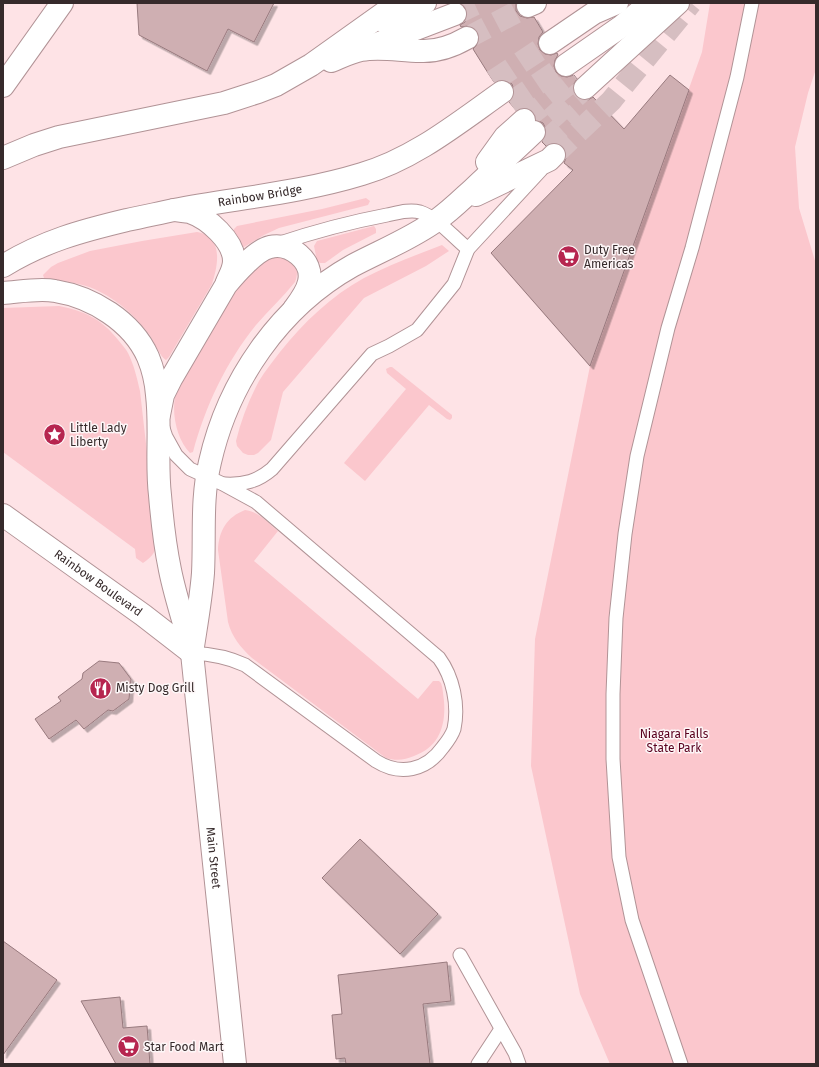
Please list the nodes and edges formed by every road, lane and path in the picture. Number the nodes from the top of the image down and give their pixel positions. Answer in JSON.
{"nodes":[{"id":1,"x":374,"y":3,"type":"edge"},
{"id":2,"x":398,"y":3,"type":"edge"},
{"id":3,"x":425,"y":3,"type":"edge"},
{"id":4,"x":617,"y":3,"type":"edge"},
{"id":5,"x":632,"y":3,"type":"edge"},
{"id":6,"x":752,"y":3,"type":"edge"},
{"id":7,"x":60,"y":6,"type":"edge"},
{"id":8,"x":666,"y":7,"type":"edge"},
{"id":9,"x":455,"y":14,"type":"tunnel mouth"},
{"id":10,"x":360,"y":27,"type":"edge"},
{"id":11,"x":664,"y":35,"type":"dead end"},
{"id":12,"x":468,"y":38,"type":"tunnel mouth"},
{"id":13,"x":571,"y":71,"type":"junction"},
{"id":14,"x":3,"y":86,"type":"edge"},
{"id":15,"x":526,"y":123,"type":"junction"},
{"id":16,"x":3,"y":158,"type":"edge"},
{"id":17,"x":394,"y":161,"type":"junction"},
{"id":18,"x":174,"y":210,"type":"junction"},
{"id":19,"x":444,"y":215,"type":"junction"},
{"id":20,"x":270,"y":247,"type":"junction"},
{"id":21,"x":468,"y":249,"type":"junction"},
{"id":22,"x":3,"y":266,"type":"edge"},
{"id":23,"x":226,"y":285,"type":"junction"},
{"id":24,"x":3,"y":293,"type":"edge"},
{"id":25,"x":287,"y":317,"type":"junction"},
{"id":26,"x":159,"y":415,"type":"junction"},
{"id":27,"x":215,"y":480,"type":"junction"},
{"id":28,"x":3,"y":514,"type":"edge"},
{"id":29,"x":192,"y":652,"type":"junction"},
{"id":30,"x":460,"y":955,"type":"dead end"},
{"id":31,"x":500,"y":1029,"type":"junction"},
{"id":32,"x":235,"y":1064,"type":"edge"},
{"id":33,"x":478,"y":1064,"type":"edge"},
{"id":34,"x":519,"y":1064,"type":"edge"},
{"id":35,"x":681,"y":1064,"type":"edge"}],
"edges":[{"from":1,"to":10,"type":"main road"},
{"from":2,"to":10,"type":"main road"},
{"from":3,"to":10,"type":"main road"},
{"from":4,"to":13,"type":"main road"},
{"from":5,"to":13,"type":"main road"},
{"from":6,"to":35,"type":"lane"},
{"from":7,"to":14,"type":"main road"},
{"from":8,"to":13,"type":"main road"},
{"from":9,"to":10,"type":"main road"},
{"from":10,"to":12,"type":"main road"},
{"from":10,"to":16,"type":"main road"},
{"from":11,"to":13,"type":"main road"},
{"from":15,"to":17,"type":"main road"},
{"from":15,"to":17,"type":"main road","name":"Rainbow Bridge"},
{"from":15,"to":19,"type":"main road"},
{"from":15,"to":19,"type":"main road"},
{"from":15,"to":21,"type":"lane"},
{"from":17,"to":18,"type":"main road","name":"Rainbow Bridge"},
{"from":18,"to":22,"type":"main road","name":"Rainbow Bridge"},
{"from":18,"to":23,"type":"main road"},
{"from":19,"to":20,"type":"lane"},
{"from":19,"to":21,"type":"lane"},
{"from":19,"to":25,"type":"main road"},
{"from":20,"to":23,"type":"main road"},
{"from":20,"to":25,"type":"main road"},
{"from":21,"to":27,"type":"lane"},
{"from":23,"to":26,"type":"main road"},
{"from":24,"to":26,"type":"main road"},
{"from":25,"to":27,"type":"main road"},
{"from":26,"to":27,"type":"lane"},
{"from":26,"to":29,"type":"main road"},
{"from":27,"to":29,"type":"main road"},
{"from":27,"to":29,"type":"lane"},
{"from":28,"to":29,"type":"main road","name":"Rainbow Boulevard"},
{"from":29,"to":32,"type":"main road","name":"Main Street"},
{"from":30,"to":31,"type":"lane"},
{"from":31,"to":33,"type":"lane"},
{"from":31,"to":34,"type":"lane"}]}
